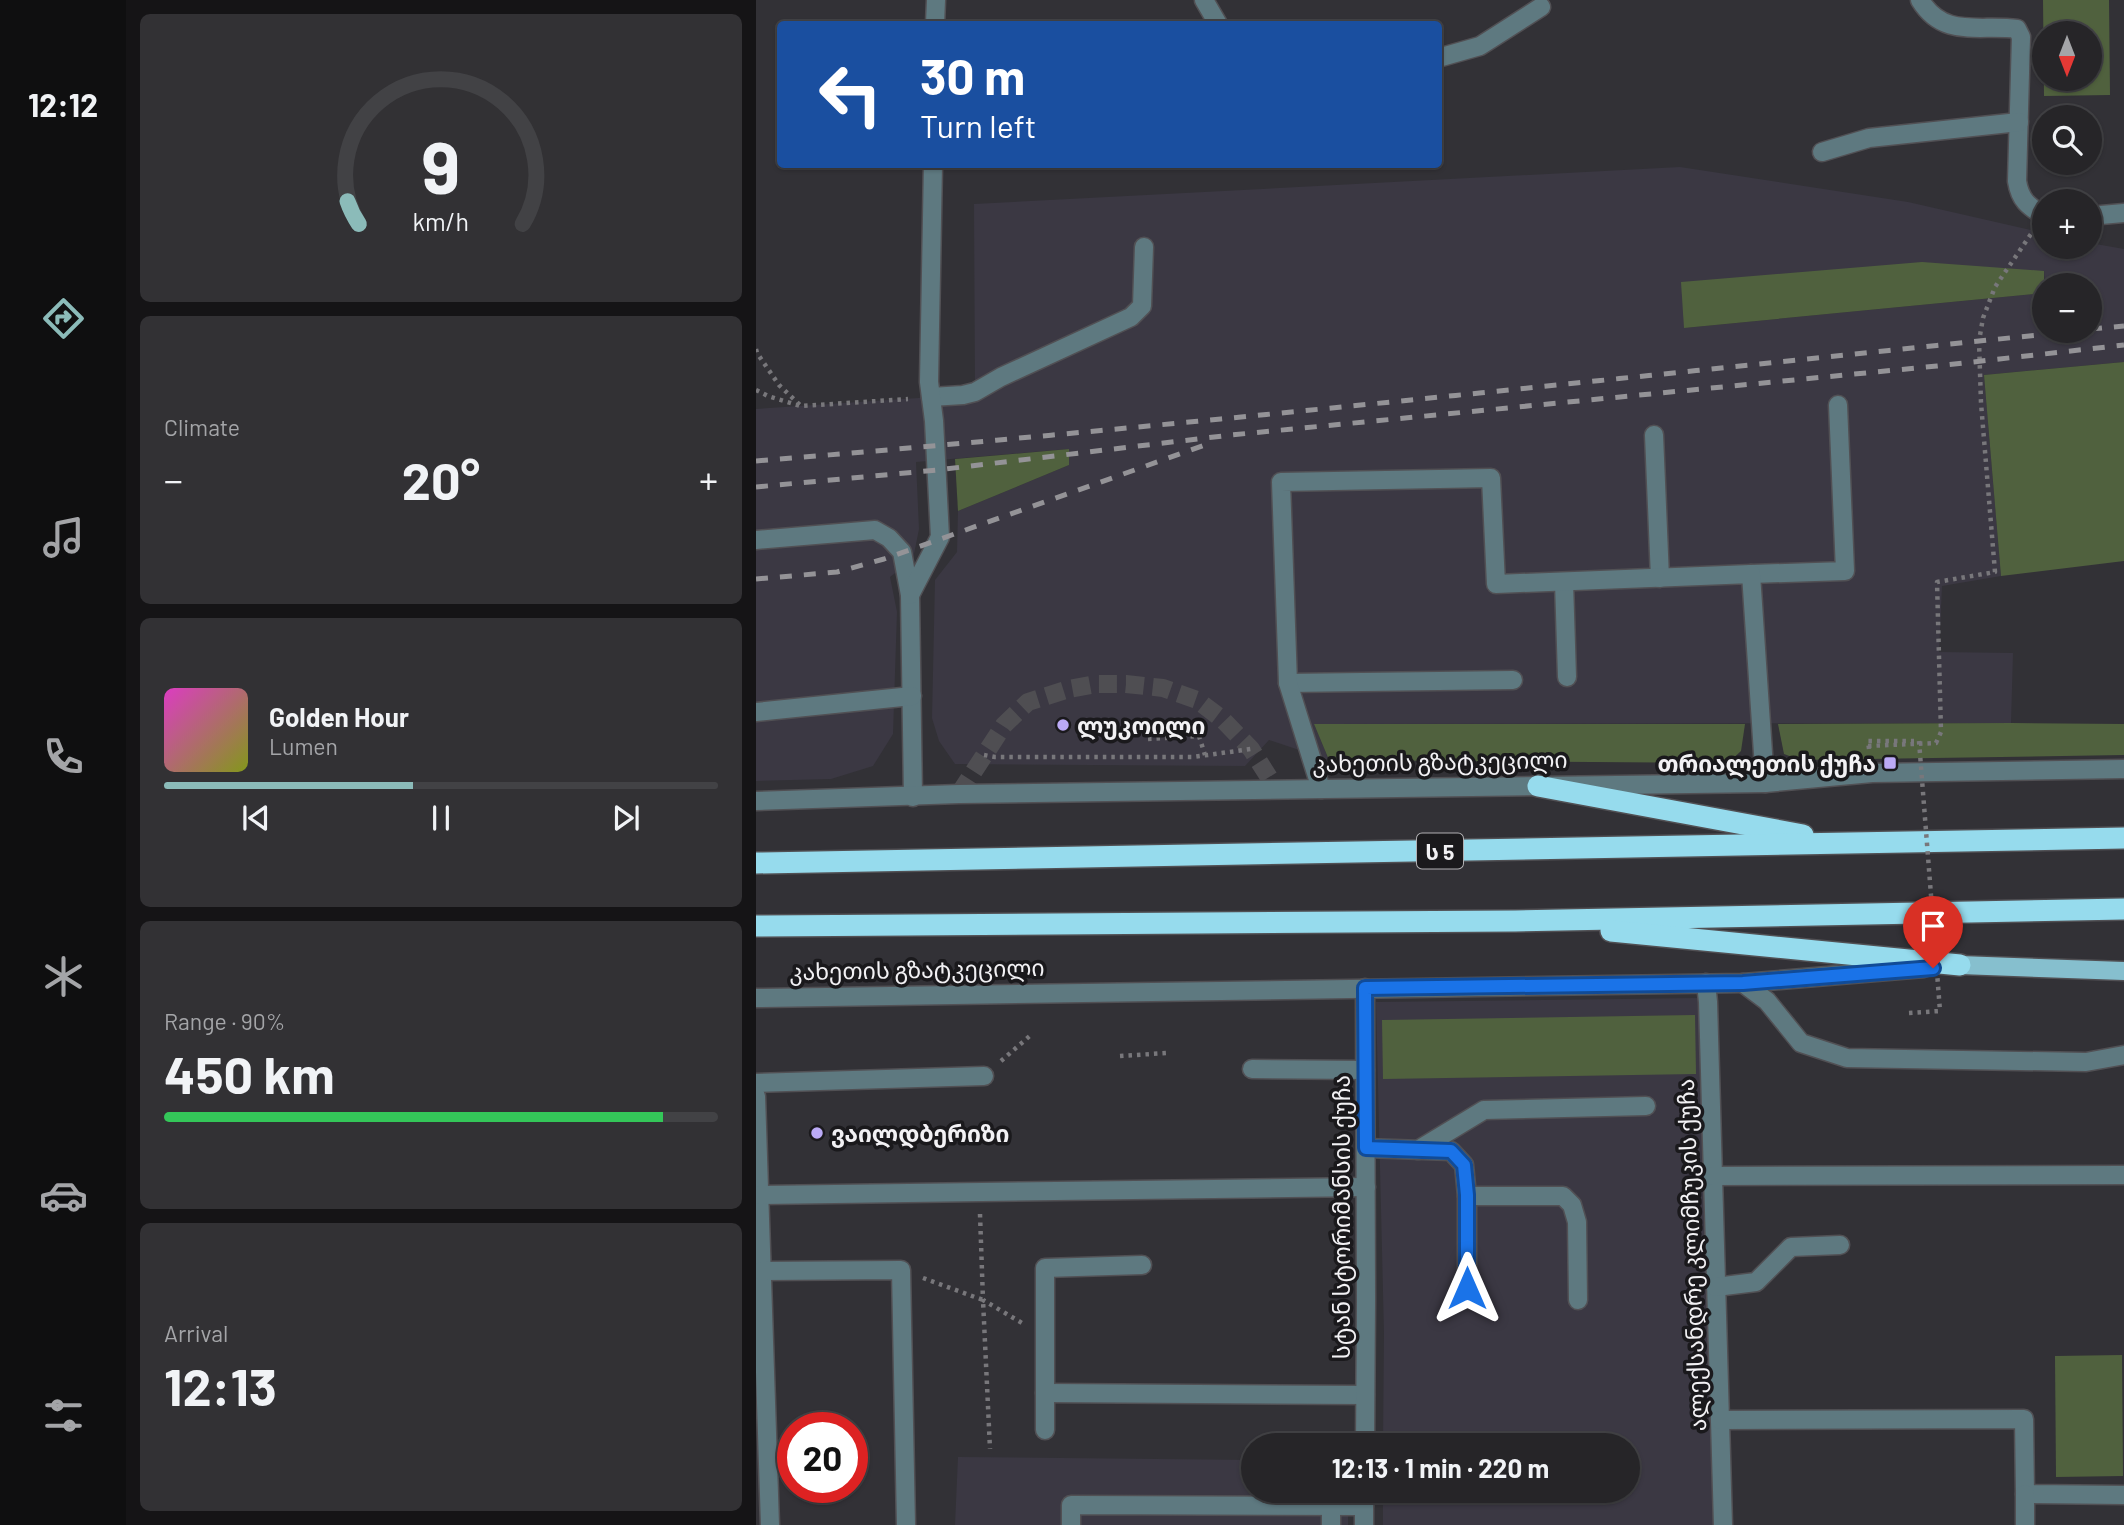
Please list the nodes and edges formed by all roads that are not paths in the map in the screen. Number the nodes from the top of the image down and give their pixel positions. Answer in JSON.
{"nodes":[{"id":1,"x":936,"y":0,"type":"edge"},
{"id":2,"x":1204,"y":0,"type":"edge"},
{"id":3,"x":1920,"y":0,"type":"edge"},
{"id":4,"x":1541,"y":7,"type":"dead end"},
{"id":5,"x":935,"y":21,"type":"edge"},
{"id":6,"x":1216,"y":21,"type":"edge"},
{"id":7,"x":1442,"y":57,"type":"edge"},
{"id":8,"x":2019,"y":122,"type":"junction"},
{"id":9,"x":1822,"y":152,"type":"dead end"},
{"id":10,"x":933,"y":168,"type":"edge"},
{"id":11,"x":2032,"y":209,"type":"edge"},
{"id":12,"x":2124,"y":213,"type":"edge"},
{"id":13,"x":2102,"y":215,"type":"edge"},
{"id":14,"x":1144,"y":247,"type":"dead end"},
{"id":15,"x":931,"y":397,"type":"junction"},
{"id":16,"x":1838,"y":405,"type":"dead end"},
{"id":17,"x":1654,"y":435,"type":"dead end"},
{"id":18,"x":756,"y":540,"type":"edge"},
{"id":19,"x":1751,"y":574,"type":"junction"},
{"id":20,"x":1660,"y":578,"type":"junction"},
{"id":21,"x":1564,"y":582,"type":"junction"},
{"id":22,"x":910,"y":595,"type":"junction"},
{"id":23,"x":1567,"y":677,"type":"dead end"},
{"id":24,"x":1513,"y":680,"type":"dead end"},
{"id":25,"x":1288,"y":683,"type":"junction"},
{"id":26,"x":912,"y":696,"type":"junction"},
{"id":27,"x":756,"y":712,"type":"edge"},
{"id":28,"x":2124,"y":769,"type":"edge"},
{"id":29,"x":1765,"y":783,"type":"junction"},
{"id":30,"x":1538,"y":786,"type":"junction"},
{"id":31,"x":1321,"y":789,"type":"junction"},
{"id":32,"x":913,"y":797,"type":"junction"},
{"id":33,"x":756,"y":801,"type":"edge"},
{"id":34,"x":2124,"y":838,"type":"edge"},
{"id":35,"x":1846,"y":844,"type":"junction"},
{"id":36,"x":756,"y":863,"type":"edge"},
{"id":37,"x":2124,"y":909,"type":"edge"},
{"id":38,"x":1515,"y":921,"type":"junction"},
{"id":39,"x":756,"y":926,"type":"edge"},
{"id":40,"x":1960,"y":965,"type":"junction"},
{"id":41,"x":2124,"y":971,"type":"edge"},
{"id":42,"x":1706,"y":983,"type":"junction"},
{"id":43,"x":1743,"y":983,"type":"junction"},
{"id":44,"x":1365,"y":988,"type":"junction"},
{"id":45,"x":756,"y":998,"type":"edge"},
{"id":46,"x":2124,"y":1055,"type":"edge"},
{"id":47,"x":1252,"y":1069,"type":"dead end"},
{"id":48,"x":1365,"y":1070,"type":"junction"},
{"id":49,"x":984,"y":1076,"type":"road end"},
{"id":50,"x":756,"y":1083,"type":"edge"},
{"id":51,"x":756,"y":1096,"type":"edge"},
{"id":52,"x":1646,"y":1107,"type":"dead end"},
{"id":53,"x":1366,"y":1148,"type":"junction"},
{"id":54,"x":1418,"y":1150,"type":"junction"},
{"id":55,"x":2124,"y":1175,"type":"edge"},
{"id":56,"x":1713,"y":1176,"type":"junction"},
{"id":57,"x":1366,"y":1187,"type":"junction"},
{"id":58,"x":759,"y":1195,"type":"junction"},
{"id":59,"x":1467,"y":1195,"type":"junction"},
{"id":60,"x":1840,"y":1245,"type":"dead end"},
{"id":61,"x":1142,"y":1265,"type":"dead end"},
{"id":62,"x":762,"y":1271,"type":"junction"},
{"id":63,"x":1716,"y":1287,"type":"junction"},
{"id":64,"x":1467,"y":1288,"type":"dead end"},
{"id":65,"x":1578,"y":1300,"type":"dead end"},
{"id":66,"x":1045,"y":1393,"type":"junction"},
{"id":67,"x":1365,"y":1395,"type":"junction"},
{"id":68,"x":761,"y":1411,"type":"edge"},
{"id":69,"x":1720,"y":1420,"type":"junction"},
{"id":70,"x":1045,"y":1430,"type":"dead end"},
{"id":71,"x":1365,"y":1433,"type":"edge"},
{"id":72,"x":2025,"y":1494,"type":"junction"},
{"id":73,"x":2124,"y":1495,"type":"edge"},
{"id":74,"x":1343,"y":1503,"type":"edge"},
{"id":75,"x":1364,"y":1503,"type":"edge"},
{"id":76,"x":1331,"y":1506,"type":"junction"},
{"id":77,"x":770,"y":1525,"type":"edge"},
{"id":78,"x":906,"y":1525,"type":"edge"},
{"id":79,"x":1071,"y":1525,"type":"edge"},
{"id":80,"x":1331,"y":1525,"type":"edge"},
{"id":81,"x":1364,"y":1525,"type":"edge"},
{"id":82,"x":1723,"y":1525,"type":"edge"},
{"id":83,"x":2025,"y":1525,"type":"edge"}],
"edges":[{"from":1,"to":5,"type":"street"},
{"from":2,"to":6,"type":"street"},
{"from":3,"to":8,"type":"street"},
{"from":4,"to":7,"type":"street"},
{"from":8,"to":9,"type":"street"},
{"from":8,"to":11,"type":"street"},
{"from":10,"to":15,"type":"street"},
{"from":12,"to":13,"type":"street"},
{"from":14,"to":15,"type":"street"},
{"from":15,"to":22,"type":"street"},
{"from":16,"to":19,"type":"street"},
{"from":17,"to":20,"type":"street"},
{"from":18,"to":22,"type":"street"},
{"from":19,"to":20,"type":"street"},
{"from":19,"to":29,"type":"street"},
{"from":20,"to":21,"type":"street"},
{"from":21,"to":23,"type":"street"},
{"from":21,"to":25,"type":"street"},
{"from":22,"to":26,"type":"street"},
{"from":24,"to":25,"type":"street"},
{"from":25,"to":31,"type":"street"},
{"from":26,"to":27,"type":"street"},
{"from":26,"to":32,"type":"street"},
{"from":28,"to":29,"type":"street","name":"კახეთის გზატკეცილი"},
{"from":29,"to":30,"type":"street","name":"კახეთის გზატკეცილი"},
{"from":30,"to":31,"type":"street","name":"კახეთის გზატკეცილი"},
{"from":30,"to":35,"type":"highway"},
{"from":31,"to":32,"type":"street","name":"კახეთის გზატკეცილი"},
{"from":32,"to":33,"type":"street","name":"კახეთის გზატკეცილი"},
{"from":34,"to":35,"type":"highway","number":"ს 5"},
{"from":35,"to":36,"type":"highway","number":"ს 5"},
{"from":37,"to":38,"type":"highway","name":"კახეთის გზატკეცილი"},
{"from":38,"to":39,"type":"highway","name":"კახეთის გზატკეცილი"},
{"from":38,"to":40,"type":"highway"},
{"from":40,"to":41,"type":"main road"},
{"from":40,"to":43,"type":"street","name":"კახეთის გზატკეცილი"},
{"from":42,"to":43,"type":"street","name":"კახეთის გზატკეცილი"},
{"from":42,"to":44,"type":"street","name":"კახეთის გზატკეცილი"},
{"from":42,"to":56,"type":"street","name":"ალექსანდრე კლიმჩუკის ქუჩა"},
{"from":43,"to":46,"type":"street"},
{"from":44,"to":45,"type":"street","name":"კახეთის გზატკეცილი"},
{"from":44,"to":48,"type":"street","name":"სტან სტორიმანსის ქუჩა"},
{"from":47,"to":48,"type":"street"},
{"from":48,"to":53,"type":"street","name":"სტან სტორიმანსის ქუჩა"},
{"from":49,"to":50,"type":"street"},
{"from":51,"to":58,"type":"street"},
{"from":52,"to":54,"type":"street"},
{"from":53,"to":54,"type":"street"},
{"from":53,"to":57,"type":"street","name":"სტან სტორიმანსის ქუჩა"},
{"from":54,"to":59,"type":"street"},
{"from":55,"to":56,"type":"street"},
{"from":56,"to":63,"type":"street","name":"ალექსანდრე კლიმჩუკის ქუჩა"},
{"from":57,"to":58,"type":"street"},
{"from":57,"to":67,"type":"street","name":"სტან სტორიმანსის ქუჩა"},
{"from":58,"to":62,"type":"street"},
{"from":59,"to":64,"type":"street"},
{"from":59,"to":65,"type":"street"},
{"from":60,"to":63,"type":"street"},
{"from":61,"to":66,"type":"street"},
{"from":62,"to":68,"type":"street"},
{"from":62,"to":78,"type":"street"},
{"from":63,"to":69,"type":"street","name":"ალექსანდრე კლიმჩუკის ქუჩა"},
{"from":66,"to":67,"type":"street"},
{"from":66,"to":70,"type":"street"},
{"from":67,"to":71,"type":"street","name":"სტან სტორიმანსის ქუჩა"},
{"from":68,"to":77,"type":"street"},
{"from":69,"to":72,"type":"street"},
{"from":69,"to":82,"type":"street","name":"ალექსანდრე კლიმჩუკის ქუჩა"},
{"from":72,"to":73,"type":"street"},
{"from":72,"to":83,"type":"street"},
{"from":74,"to":76,"type":"street"},
{"from":75,"to":81,"type":"street"},
{"from":76,"to":79,"type":"street"},
{"from":76,"to":80,"type":"street"}]}
